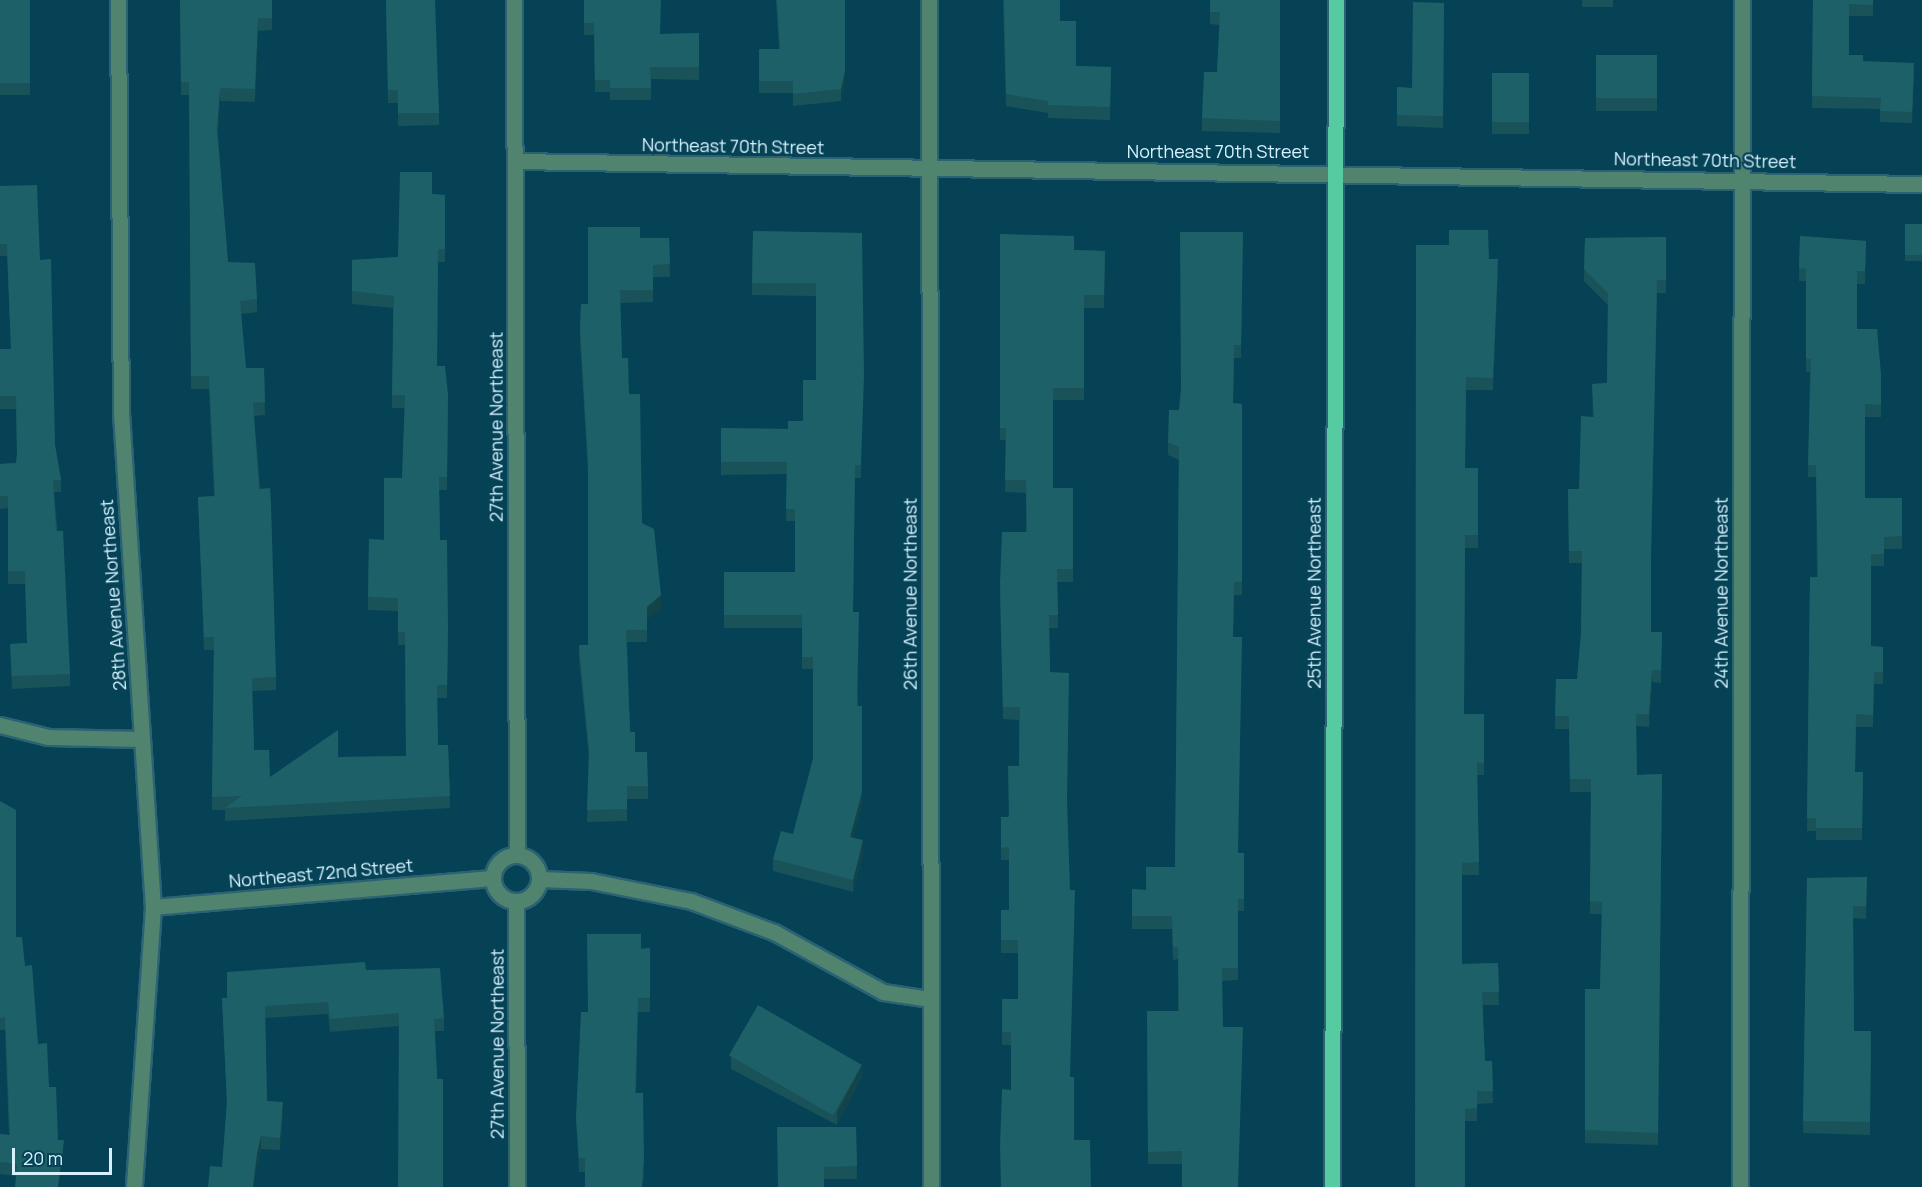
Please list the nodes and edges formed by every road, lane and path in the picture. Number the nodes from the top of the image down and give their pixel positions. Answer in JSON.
{"nodes":[{"id":1,"x":118,"y":0,"type":"edge"},
{"id":2,"x":514,"y":0,"type":"edge"},
{"id":3,"x":929,"y":0,"type":"edge"},
{"id":4,"x":1336,"y":0,"type":"edge"},
{"id":5,"x":1742,"y":0,"type":"edge"},
{"id":6,"x":515,"y":161,"type":"junction"},
{"id":7,"x":929,"y":170,"type":"junction"},
{"id":8,"x":1335,"y":171,"type":"junction"},
{"id":9,"x":1740,"y":180,"type":"junction"},
{"id":10,"x":1922,"y":184,"type":"edge"},
{"id":11,"x":0,"y":725,"type":"edge"},
{"id":12,"x":142,"y":740,"type":"junction"},
{"id":13,"x":517,"y":854,"type":"junction"},
{"id":14,"x":493,"y":878,"type":"junction"},
{"id":15,"x":540,"y":879,"type":"junction"},
{"id":16,"x":516,"y":901,"type":"junction"},
{"id":17,"x":153,"y":907,"type":"junction"},
{"id":18,"x":930,"y":999,"type":"junction"},
{"id":19,"x":134,"y":1187,"type":"edge"},
{"id":20,"x":517,"y":1187,"type":"edge"},
{"id":21,"x":931,"y":1187,"type":"edge"},
{"id":22,"x":1332,"y":1187,"type":"edge"},
{"id":23,"x":1740,"y":1187,"type":"edge"}],
"edges":[{"from":1,"to":12,"type":"street","name":"28th Avenue Northeast"},
{"from":2,"to":6,"type":"street","name":"27th Avenue Northeast"},
{"from":3,"to":7,"type":"street","name":"26th Avenue Northeast"},
{"from":4,"to":8,"type":"main road","name":"25th Avenue Northeast"},
{"from":5,"to":9,"type":"street","name":"24th Avenue Northeast"},
{"from":6,"to":7,"type":"street","name":"Northeast 70th Street"},
{"from":6,"to":13,"type":"street","name":"27th Avenue Northeast"},
{"from":7,"to":8,"type":"street","name":"Northeast 70th Street"},
{"from":7,"to":18,"type":"street","name":"26th Avenue Northeast"},
{"from":8,"to":9,"type":"street","name":"Northeast 70th Street"},
{"from":8,"to":22,"type":"main road","name":"25th Avenue Northeast"},
{"from":9,"to":10,"type":"street","name":"Northeast 70th Street"},
{"from":9,"to":23,"type":"street","name":"24th Avenue Northeast"},
{"from":11,"to":12,"type":"street"},
{"from":12,"to":17,"type":"street","name":"28th Avenue Northeast"},
{"from":13,"to":14,"type":"street"},
{"from":13,"to":15,"type":"street"},
{"from":14,"to":16,"type":"street"},
{"from":14,"to":17,"type":"street","name":"Northeast 72nd Street"},
{"from":15,"to":16,"type":"street"},
{"from":15,"to":18,"type":"street"},
{"from":16,"to":20,"type":"street","name":"27th Avenue Northeast"},
{"from":17,"to":19,"type":"street","name":"28th Avenue Northeast"},
{"from":18,"to":21,"type":"street","name":"26th Avenue Northeast"}]}
